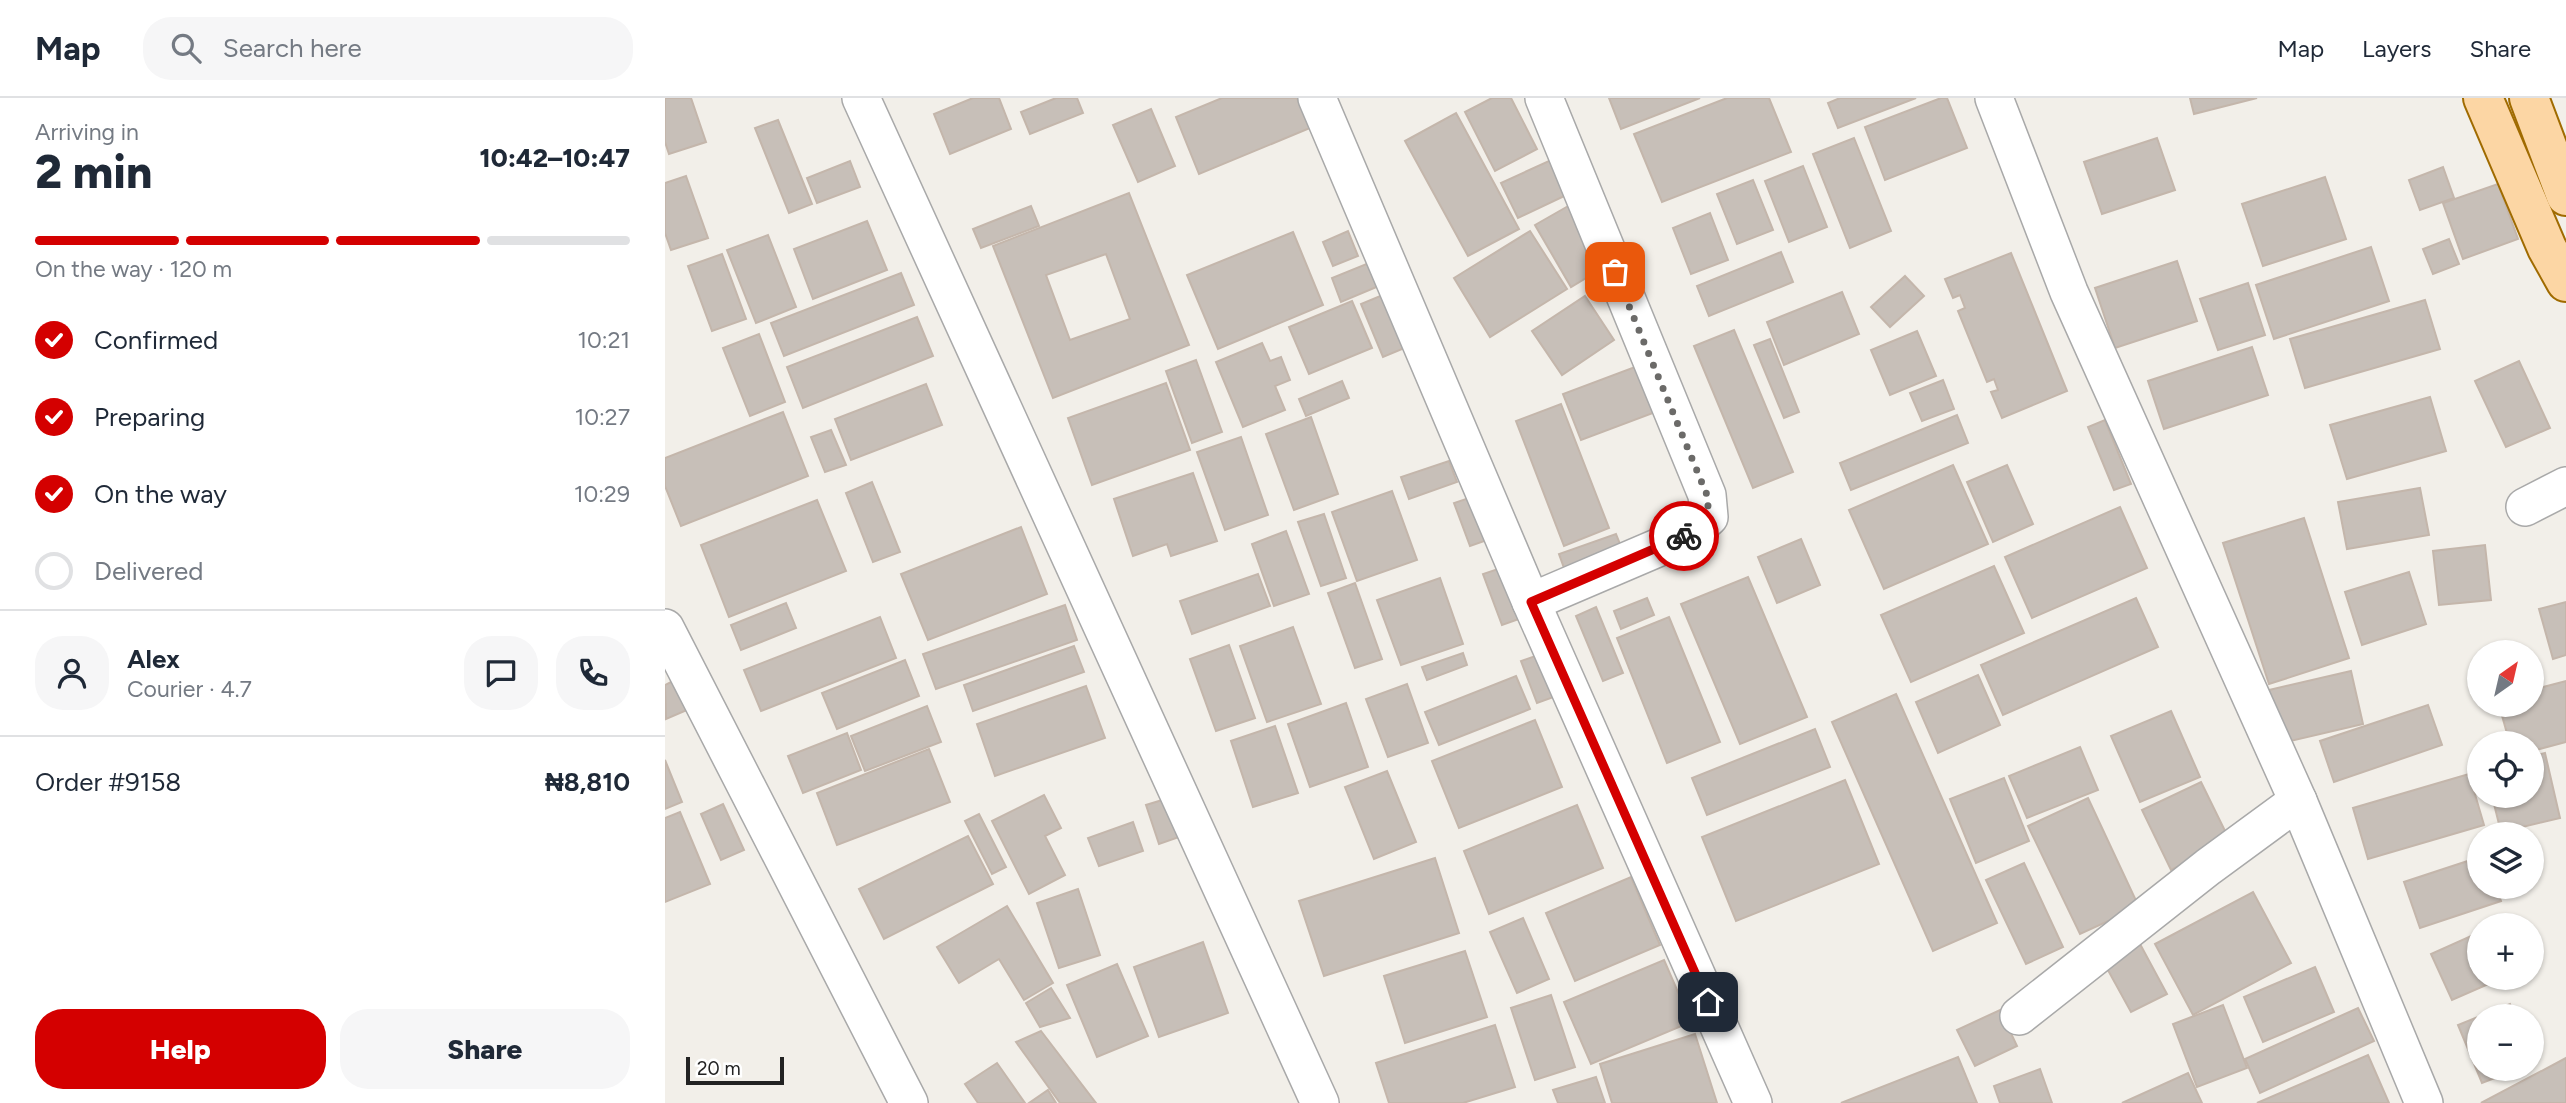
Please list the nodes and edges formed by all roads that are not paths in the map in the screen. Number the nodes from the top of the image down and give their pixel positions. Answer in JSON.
{"nodes":[{"id":1,"x":862,"y":98,"type":"edge"},
{"id":2,"x":1317,"y":98,"type":"edge"},
{"id":3,"x":1544,"y":98,"type":"edge"},
{"id":4,"x":1994,"y":98,"type":"edge"},
{"id":5,"x":2483,"y":98,"type":"edge"},
{"id":6,"x":2529,"y":98,"type":"edge"},
{"id":7,"x":2566,"y":196,"type":"edge"},
{"id":8,"x":2566,"y":282,"type":"edge"},
{"id":9,"x":2566,"y":486,"type":"edge"},
{"id":10,"x":2525,"y":507,"type":"dead end"},
{"id":11,"x":1531,"y":602,"type":"junction"},
{"id":12,"x":665,"y":628,"type":"edge"},
{"id":13,"x":2298,"y":801,"type":"junction"},
{"id":14,"x":2019,"y":1016,"type":"dead end"},
{"id":15,"x":909,"y":1103,"type":"edge"},
{"id":16,"x":1320,"y":1103,"type":"edge"},
{"id":17,"x":1752,"y":1103,"type":"edge"},
{"id":18,"x":2424,"y":1103,"type":"edge"}],
"edges":[{"from":1,"to":16,"type":"street"},
{"from":2,"to":11,"type":"street"},
{"from":3,"to":11,"type":"street"},
{"from":4,"to":13,"type":"street"},
{"from":5,"to":8,"type":"main road"},
{"from":6,"to":7,"type":"main road"},
{"from":9,"to":10,"type":"street"},
{"from":11,"to":17,"type":"street"},
{"from":12,"to":15,"type":"street"},
{"from":13,"to":14,"type":"street"},
{"from":13,"to":18,"type":"street"}]}
